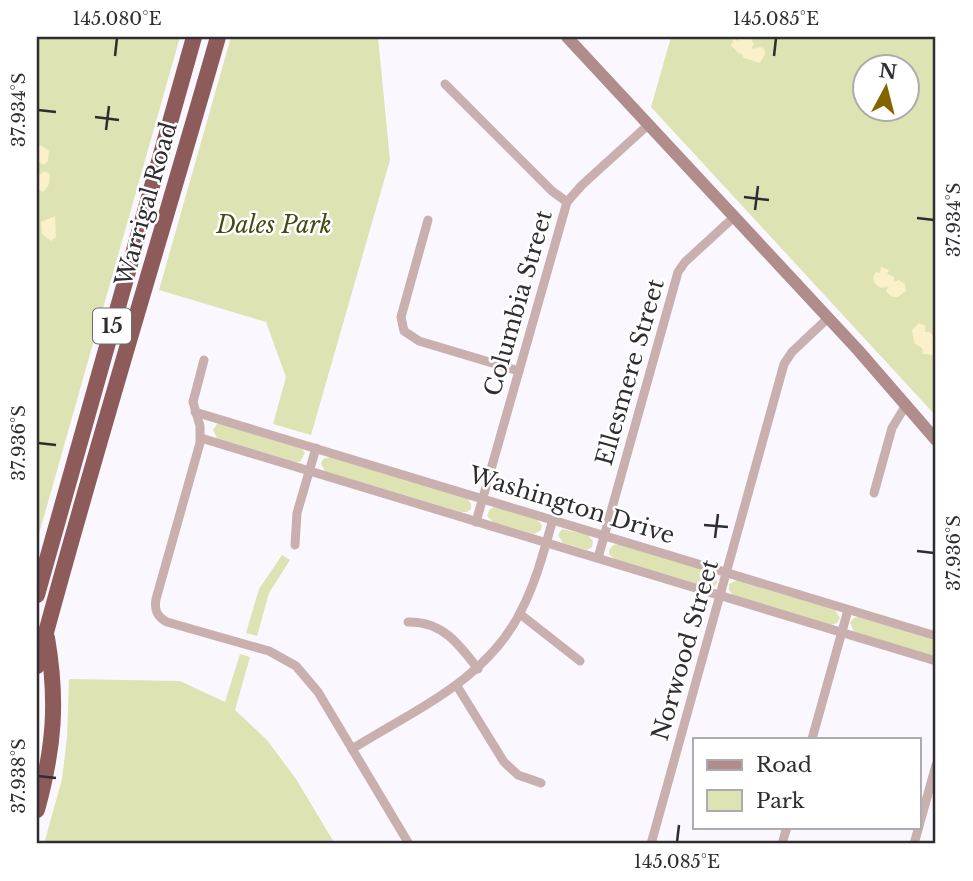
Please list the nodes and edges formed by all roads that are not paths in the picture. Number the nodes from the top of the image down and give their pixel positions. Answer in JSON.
{"nodes":[{"id":1,"x":194,"y":37,"type":"edge"},
{"id":2,"x":218,"y":37,"type":"edge"},
{"id":3,"x":566,"y":37,"type":"edge"},
{"id":4,"x":445,"y":84,"type":"dead end"},
{"id":5,"x":648,"y":124,"type":"junction"},
{"id":6,"x":567,"y":202,"type":"junction"},
{"id":7,"x":734,"y":217,"type":"junction"},
{"id":8,"x":428,"y":220,"type":"dead end"},
{"id":9,"x":827,"y":319,"type":"junction"},
{"id":10,"x":204,"y":360,"type":"dead end"},
{"id":11,"x":519,"y":371,"type":"junction"},
{"id":12,"x":906,"y":405,"type":"junction"},
{"id":13,"x":195,"y":412,"type":"junction"},
{"id":14,"x":201,"y":435,"type":"junction"},
{"id":15,"x":936,"y":440,"type":"edge"},
{"id":16,"x":316,"y":448,"type":"junction"},
{"id":17,"x":309,"y":471,"type":"junction"},
{"id":18,"x":874,"y":494,"type":"dead end"},
{"id":19,"x":483,"y":498,"type":"junction"},
{"id":20,"x":553,"y":519,"type":"junction"},
{"id":21,"x":476,"y":522,"type":"junction"},
{"id":22,"x":605,"y":535,"type":"junction"},
{"id":23,"x":546,"y":543,"type":"junction"},
{"id":24,"x":295,"y":545,"type":"dead end"},
{"id":25,"x":598,"y":558,"type":"junction"},
{"id":26,"x":726,"y":572,"type":"junction"},
{"id":27,"x":37,"y":596,"type":"edge"},
{"id":28,"x":719,"y":596,"type":"junction"},
{"id":29,"x":848,"y":610,"type":"junction"},
{"id":30,"x":520,"y":614,"type":"junction"},
{"id":31,"x":408,"y":622,"type":"dead end"},
{"id":32,"x":46,"y":632,"type":"junction"},
{"id":33,"x":841,"y":633,"type":"junction"},
{"id":34,"x":936,"y":636,"type":"edge"},
{"id":35,"x":580,"y":661,"type":"dead end"},
{"id":36,"x":936,"y":661,"type":"edge"},
{"id":37,"x":37,"y":666,"type":"edge"},
{"id":38,"x":478,"y":669,"type":"junction"},
{"id":39,"x":457,"y":686,"type":"junction"},
{"id":40,"x":811,"y":738,"type":"edge"},
{"id":41,"x":352,"y":749,"type":"junction"},
{"id":42,"x":936,"y":765,"type":"edge"},
{"id":43,"x":541,"y":783,"type":"dead end"},
{"id":44,"x":37,"y":810,"type":"edge"},
{"id":45,"x":920,"y":822,"type":"edge"},
{"id":46,"x":409,"y":844,"type":"edge"},
{"id":47,"x":651,"y":844,"type":"edge"}],
"edges":[{"from":1,"to":27,"type":"highway","name":"Warrigal Road","number":"15"},
{"from":2,"to":32,"type":"highway","name":"Warrigal Road","number":"15"},
{"from":3,"to":5,"type":"main road"},
{"from":4,"to":6,"type":"street"},
{"from":5,"to":6,"type":"street","name":"Columbia Street"},
{"from":5,"to":7,"type":"main road"},
{"from":6,"to":11,"type":"street","name":"Columbia Street"},
{"from":7,"to":9,"type":"main road"},
{"from":7,"to":22,"type":"street","name":"Ellesmere Street"},
{"from":8,"to":11,"type":"street"},
{"from":9,"to":12,"type":"main road"},
{"from":9,"to":26,"type":"street","name":"Norwood Street"},
{"from":10,"to":13,"type":"street"},
{"from":11,"to":19,"type":"street","name":"Columbia Street"},
{"from":12,"to":15,"type":"main road"},
{"from":12,"to":18,"type":"street"},
{"from":13,"to":14,"type":"street"},
{"from":13,"to":16,"type":"street","name":"Washington Drive"},
{"from":14,"to":17,"type":"street","name":"Washington Drive"},
{"from":14,"to":41,"type":"street"},
{"from":16,"to":17,"type":"street"},
{"from":16,"to":19,"type":"street","name":"Washington Drive"},
{"from":17,"to":21,"type":"street","name":"Washington Drive"},
{"from":17,"to":24,"type":"street"},
{"from":19,"to":20,"type":"street","name":"Washington Drive"},
{"from":19,"to":21,"type":"street","name":"Columbia Street"},
{"from":20,"to":22,"type":"street","name":"Washington Drive"},
{"from":20,"to":23,"type":"street"},
{"from":21,"to":23,"type":"street","name":"Washington Drive"},
{"from":22,"to":25,"type":"street","name":"Ellesmere Street"},
{"from":22,"to":26,"type":"street","name":"Washington Drive"},
{"from":23,"to":25,"type":"street","name":"Washington Drive"},
{"from":23,"to":30,"type":"street"},
{"from":25,"to":28,"type":"street","name":"Washington Drive"},
{"from":26,"to":28,"type":"street","name":"Norwood Street"},
{"from":26,"to":29,"type":"street","name":"Washington Drive"},
{"from":28,"to":33,"type":"street","name":"Washington Drive"},
{"from":28,"to":47,"type":"street","name":"Norwood Street"},
{"from":29,"to":33,"type":"street"},
{"from":29,"to":34,"type":"street","name":"Washington Drive"},
{"from":30,"to":35,"type":"street"},
{"from":30,"to":38,"type":"street"},
{"from":31,"to":38,"type":"street"},
{"from":32,"to":37,"type":"highway","name":"Warrigal Road","number":"15"},
{"from":32,"to":44,"type":"highway"},
{"from":33,"to":36,"type":"street","name":"Washington Drive"},
{"from":33,"to":40,"type":"street"},
{"from":38,"to":39,"type":"street"},
{"from":39,"to":41,"type":"street"},
{"from":39,"to":43,"type":"street"},
{"from":41,"to":46,"type":"street"},
{"from":42,"to":45,"type":"street"}]}
